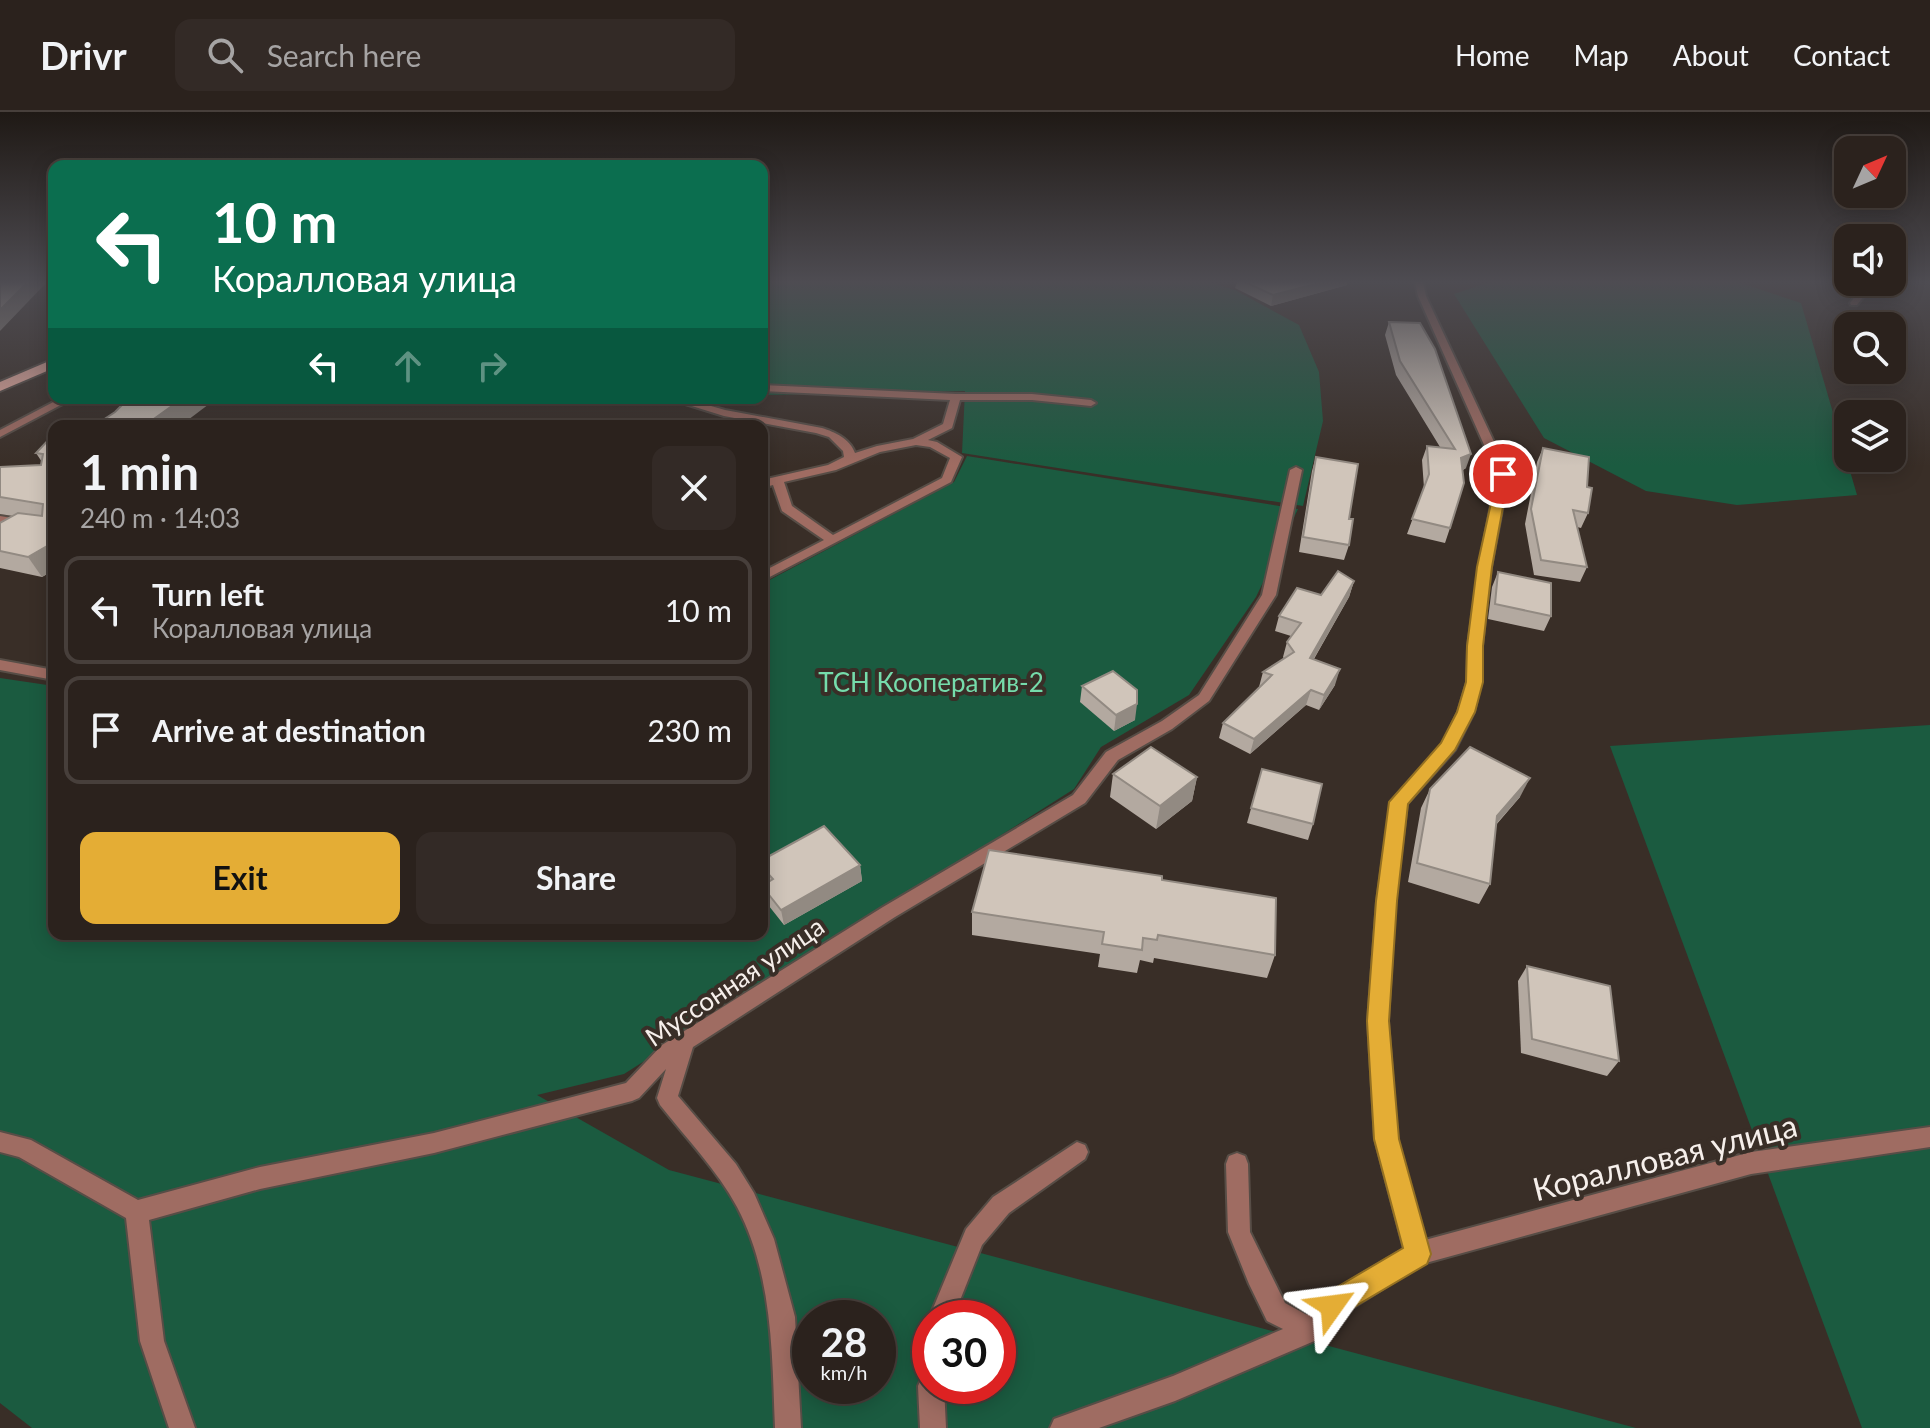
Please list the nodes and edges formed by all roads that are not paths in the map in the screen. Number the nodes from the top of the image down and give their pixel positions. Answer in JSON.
{"nodes":[{"id":1,"x":1444,"y":343,"type":"edge"},
{"id":2,"x":48,"y":366,"type":"edge"},
{"id":3,"x":0,"y":387,"type":"edge"},
{"id":4,"x":768,"y":388,"type":"edge"},
{"id":5,"x":956,"y":397,"type":"junction"},
{"id":6,"x":1091,"y":403,"type":"dead end"},
{"id":7,"x":58,"y":404,"type":"edge"},
{"id":8,"x":692,"y":404,"type":"edge"},
{"id":9,"x":759,"y":420,"type":"edge"},
{"id":10,"x":768,"y":422,"type":"edge"},
{"id":11,"x":0,"y":434,"type":"edge"},
{"id":12,"x":916,"y":442,"type":"junction"},
{"id":13,"x":850,"y":459,"type":"junction"},
{"id":14,"x":1296,"y":470,"type":"dead end"},
{"id":15,"x":778,"y":481,"type":"junction"},
{"id":16,"x":768,"y":483,"type":"edge"},
{"id":17,"x":0,"y":520,"type":"edge"},
{"id":18,"x":48,"y":528,"type":"edge"},
{"id":19,"x":831,"y":539,"type":"junction"},
{"id":20,"x":768,"y":574,"type":"edge"},
{"id":21,"x":0,"y":665,"type":"edge"},
{"id":22,"x":48,"y":674,"type":"edge"},
{"id":23,"x":684,"y":1042,"type":"junction"},
{"id":24,"x":1930,"y":1137,"type":"edge"},
{"id":25,"x":0,"y":1142,"type":"edge"},
{"id":26,"x":1077,"y":1152,"type":"dead end"},
{"id":27,"x":1237,"y":1164,"type":"dead end"},
{"id":28,"x":137,"y":1212,"type":"junction"},
{"id":29,"x":1417,"y":1254,"type":"junction"},
{"id":30,"x":948,"y":1300,"type":"edge"},
{"id":31,"x":1310,"y":1330,"type":"junction"},
{"id":32,"x":932,"y":1404,"type":"edge"},
{"id":33,"x":182,"y":1428,"type":"edge"},
{"id":34,"x":788,"y":1428,"type":"edge"},
{"id":35,"x":933,"y":1428,"type":"edge"},
{"id":36,"x":1063,"y":1428,"type":"edge"}],
"edges":[{"from":1,"to":29,"type":"street"},
{"from":2,"to":3,"type":"main road"},
{"from":4,"to":5,"type":"street"},
{"from":5,"to":6,"type":"street"},
{"from":5,"to":12,"type":"street"},
{"from":7,"to":11,"type":"street"},
{"from":8,"to":9,"type":"street"},
{"from":10,"to":13,"type":"street"},
{"from":12,"to":13,"type":"street"},
{"from":12,"to":19,"type":"street"},
{"from":13,"to":15,"type":"street"},
{"from":14,"to":23,"type":"street","name":"Муссонная улица"},
{"from":15,"to":16,"type":"street"},
{"from":15,"to":19,"type":"street"},
{"from":17,"to":18,"type":"street"},
{"from":19,"to":20,"type":"street"},
{"from":21,"to":22,"type":"street"},
{"from":23,"to":28,"type":"street","name":"Муссонная улица"},
{"from":23,"to":34,"type":"street"},
{"from":24,"to":29,"type":"street","name":"Коралловая улица"},
{"from":25,"to":28,"type":"street"},
{"from":26,"to":30,"type":"street"},
{"from":27,"to":31,"type":"street"},
{"from":28,"to":33,"type":"street"},
{"from":29,"to":31,"type":"street","name":"Коралловая улица"},
{"from":31,"to":36,"type":"street"},
{"from":32,"to":35,"type":"street"}]}
